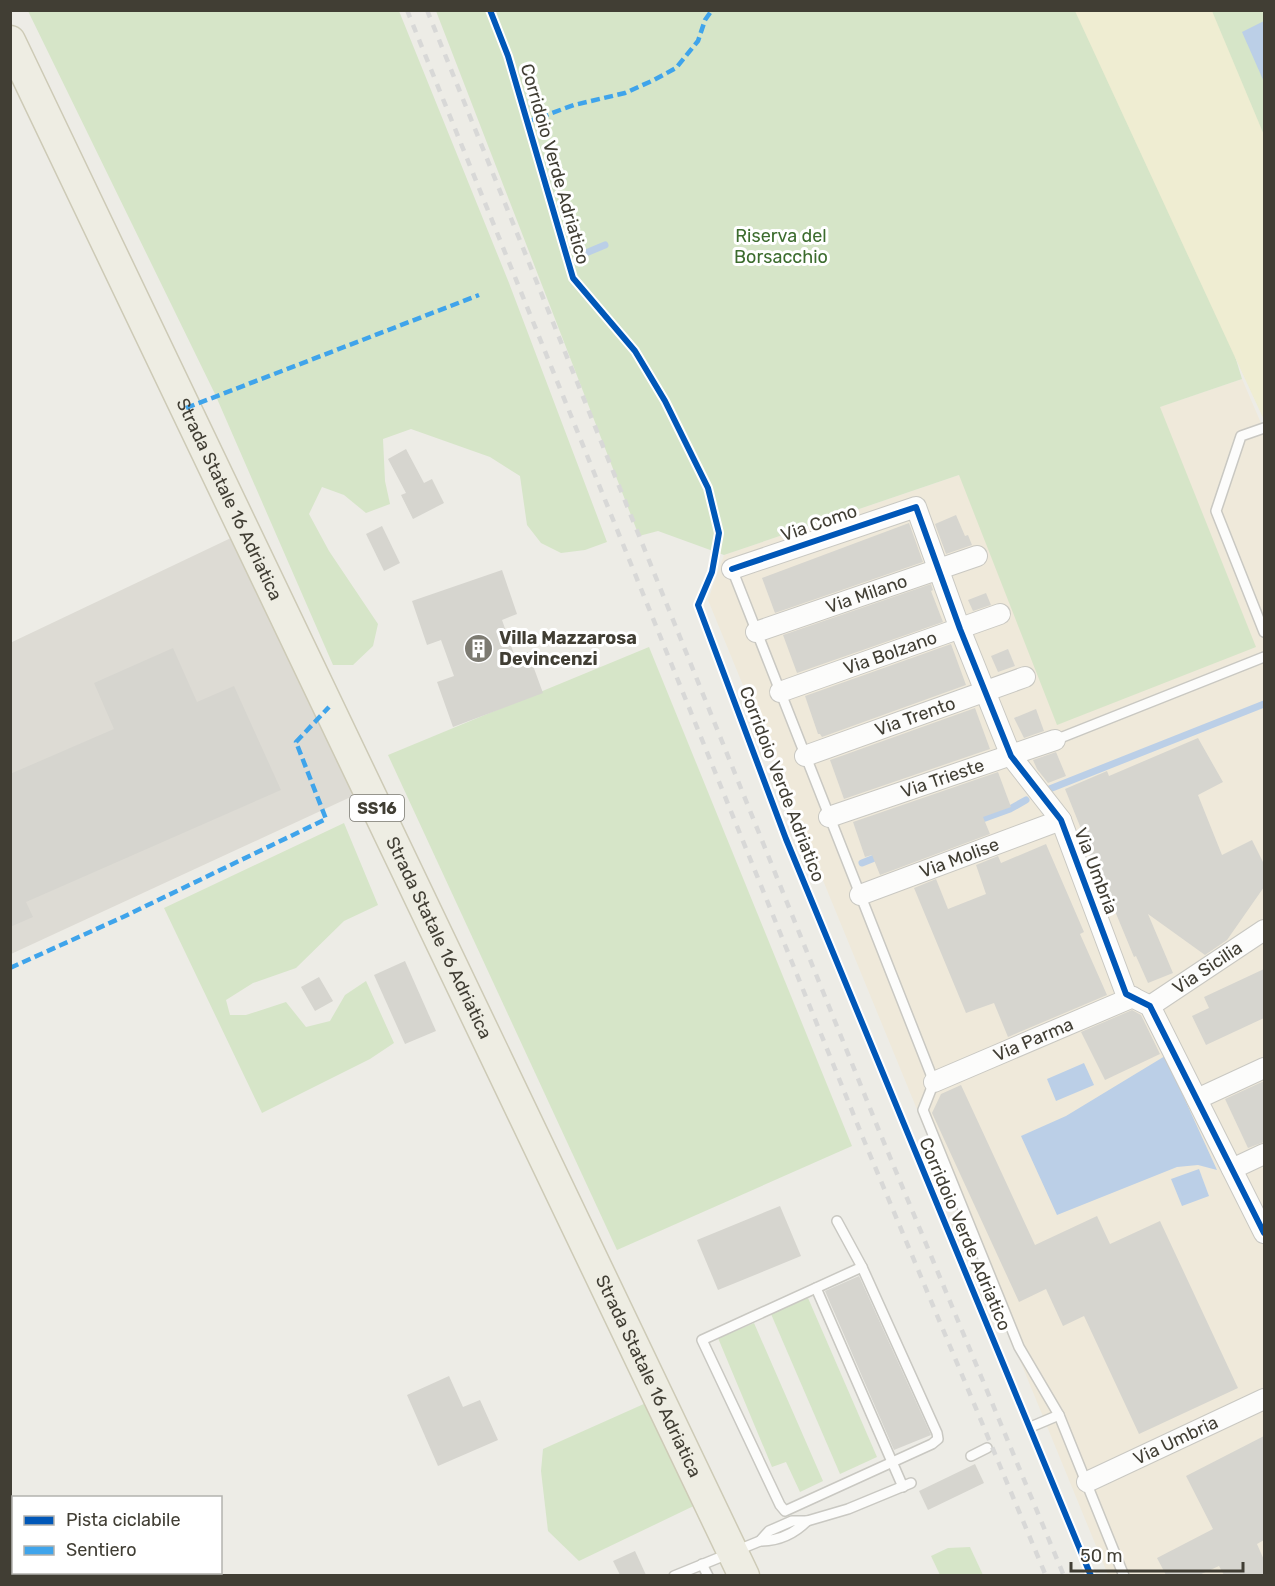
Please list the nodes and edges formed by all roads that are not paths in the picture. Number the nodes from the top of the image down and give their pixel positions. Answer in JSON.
{"nodes":[{"id":1,"x":10,"y":41,"type":"edge"},
{"id":2,"x":1264,"y":428,"type":"edge"},
{"id":3,"x":916,"y":507,"type":"joint"},
{"id":4,"x":977,"y":556,"type":"dead end"},
{"id":5,"x":732,"y":569,"type":"joint"},
{"id":6,"x":938,"y":569,"type":"junction"},
{"id":7,"x":1000,"y":614,"type":"dead end"},
{"id":8,"x":960,"y":629,"type":"junction"},
{"id":9,"x":756,"y":632,"type":"junction"},
{"id":10,"x":1264,"y":632,"type":"edge"},
{"id":11,"x":1264,"y":657,"type":"edge"},
{"id":12,"x":1025,"y":677,"type":"dead end"},
{"id":13,"x":985,"y":691,"type":"junction"},
{"id":14,"x":780,"y":692,"type":"junction"},
{"id":15,"x":1055,"y":741,"type":"joint"},
{"id":16,"x":805,"y":756,"type":"junction"},
{"id":17,"x":1011,"y":756,"type":"junction"},
{"id":18,"x":830,"y":817,"type":"junction"},
{"id":19,"x":1061,"y":820,"type":"junction"},
{"id":20,"x":860,"y":895,"type":"junction"},
{"id":21,"x":1264,"y":930,"type":"edge"},
{"id":22,"x":1141,"y":1002,"type":"junction"},
{"id":23,"x":1264,"y":1068,"type":"edge"},
{"id":24,"x":934,"y":1082,"type":"junction"},
{"id":25,"x":1197,"y":1099,"type":"junction"},
{"id":26,"x":1264,"y":1154,"type":"edge"},
{"id":27,"x":1232,"y":1169,"type":"junction"},
{"id":28,"x":837,"y":1221,"type":"dead end"},
{"id":29,"x":1264,"y":1233,"type":"edge"},
{"id":30,"x":862,"y":1267,"type":"junction"},
{"id":31,"x":816,"y":1288,"type":"junction"},
{"id":32,"x":1264,"y":1399,"type":"edge"},
{"id":33,"x":1059,"y":1415,"type":"junction"},
{"id":34,"x":1032,"y":1426,"type":"dead end"},
{"id":35,"x":987,"y":1448,"type":"dead end"},
{"id":36,"x":971,"y":1456,"type":"dead end"},
{"id":37,"x":892,"y":1462,"type":"junction"},
{"id":38,"x":1087,"y":1482,"type":"junction"},
{"id":39,"x":738,"y":1563,"type":"edge"},
{"id":40,"x":702,"y":1564,"type":"junction"},
{"id":41,"x":674,"y":1575,"type":"edge"},
{"id":42,"x":708,"y":1575,"type":"edge"},
{"id":43,"x":1124,"y":1575,"type":"edge"}],
"edges":[{"from":1,"to":39,"type":"main road","name":"Strada Statale 16 Adriatica","number":"SS16"},
{"from":2,"to":10,"type":"lane"},
{"from":3,"to":5,"type":"street","name":"Via Como"},
{"from":3,"to":6,"type":"street","name":"Via Umbria"},
{"from":4,"to":6,"type":"street","name":"Via Milano"},
{"from":5,"to":9,"type":"lane"},
{"from":6,"to":8,"type":"street","name":"Via Umbria"},
{"from":6,"to":9,"type":"street","name":"Via Milano"},
{"from":7,"to":8,"type":"street","name":"Via Bolzano"},
{"from":8,"to":13,"type":"street","name":"Via Umbria"},
{"from":8,"to":14,"type":"street","name":"Via Bolzano"},
{"from":9,"to":14,"type":"lane"},
{"from":11,"to":15,"type":"lane"},
{"from":12,"to":13,"type":"street","name":"Via Trento"},
{"from":13,"to":16,"type":"street","name":"Via Trento"},
{"from":13,"to":17,"type":"street","name":"Via Umbria"},
{"from":14,"to":16,"type":"lane"},
{"from":15,"to":17,"type":"street","name":"Via Trieste"},
{"from":16,"to":18,"type":"lane"},
{"from":17,"to":18,"type":"street","name":"Via Trieste"},
{"from":17,"to":19,"type":"street","name":"Via Umbria"},
{"from":18,"to":20,"type":"lane"},
{"from":19,"to":20,"type":"street","name":"Via Molise"},
{"from":19,"to":22,"type":"street","name":"Via Umbria"},
{"from":20,"to":24,"type":"lane"},
{"from":21,"to":22,"type":"street","name":"Via Sicilia"},
{"from":22,"to":24,"type":"street","name":"Via Parma"},
{"from":22,"to":25,"type":"street","name":"Via Umbria"},
{"from":23,"to":25,"type":"street"},
{"from":24,"to":33,"type":"lane"},
{"from":25,"to":27,"type":"street","name":"Via Umbria"},
{"from":26,"to":27,"type":"street"},
{"from":27,"to":29,"type":"street","name":"Via Umbria"},
{"from":28,"to":30,"type":"lane"},
{"from":30,"to":31,"type":"lane"},
{"from":30,"to":37,"type":"lane"},
{"from":31,"to":37,"type":"lane"},
{"from":31,"to":37,"type":"lane"},
{"from":32,"to":38,"type":"street","name":"Via Umbria"},
{"from":33,"to":34,"type":"lane"},
{"from":33,"to":38,"type":"lane"},
{"from":35,"to":36,"type":"lane"},
{"from":37,"to":39,"type":"lane"},
{"from":38,"to":43,"type":"lane"},
{"from":39,"to":40,"type":"lane"},
{"from":40,"to":41,"type":"lane"},
{"from":40,"to":42,"type":"lane"}]}
